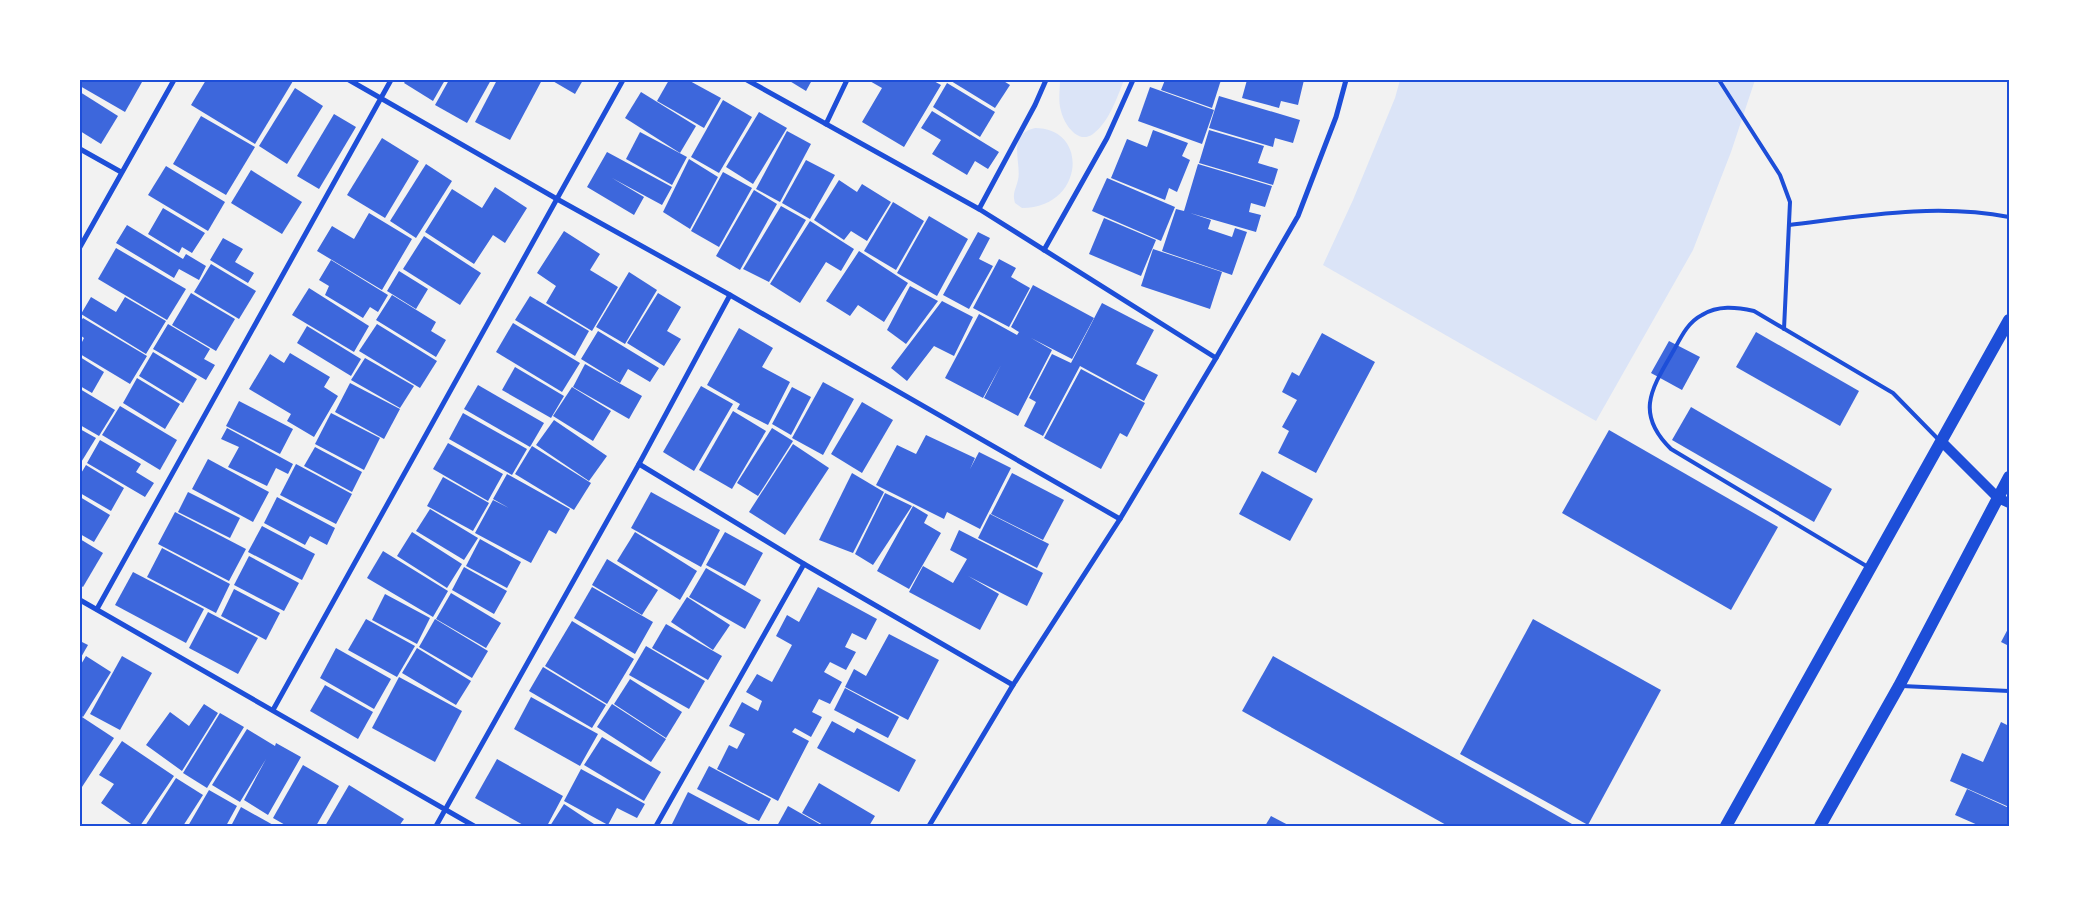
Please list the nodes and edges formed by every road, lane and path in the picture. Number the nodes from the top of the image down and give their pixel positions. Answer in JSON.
{"nodes":[{"id":1,"x":174,"y":80,"type":"edge"},
{"id":2,"x":349,"y":80,"type":"edge"},
{"id":3,"x":391,"y":80,"type":"edge"},
{"id":4,"x":623,"y":80,"type":"edge"},
{"id":5,"x":747,"y":80,"type":"edge"},
{"id":6,"x":847,"y":80,"type":"edge"},
{"id":7,"x":1046,"y":80,"type":"edge"},
{"id":8,"x":1133,"y":80,"type":"edge"},
{"id":9,"x":1346,"y":80,"type":"edge"},
{"id":10,"x":1719,"y":80,"type":"edge"},
{"id":11,"x":382,"y":97,"type":"junction"},
{"id":12,"x":826,"y":124,"type":"junction"},
{"id":13,"x":80,"y":149,"type":"edge"},
{"id":14,"x":121,"y":172,"type":"junction"},
{"id":15,"x":557,"y":199,"type":"junction"},
{"id":16,"x":979,"y":209,"type":"junction"},
{"id":17,"x":2009,"y":217,"type":"edge"},
{"id":18,"x":1789,"y":225,"type":"junction"},
{"id":19,"x":80,"y":247,"type":"edge"},
{"id":20,"x":1044,"y":250,"type":"junction"},
{"id":21,"x":730,"y":295,"type":"junction"},
{"id":22,"x":2009,"y":320,"type":"edge"},
{"id":23,"x":1784,"y":329,"type":"junction"},
{"id":24,"x":1216,"y":358,"type":"junction"},
{"id":25,"x":1942,"y":442,"type":"junction"},
{"id":26,"x":639,"y":464,"type":"junction"},
{"id":27,"x":2009,"y":477,"type":"edge"},
{"id":28,"x":2004,"y":500,"type":"edge"},
{"id":29,"x":1120,"y":519,"type":"junction"},
{"id":30,"x":804,"y":564,"type":"junction"},
{"id":31,"x":1870,"y":568,"type":"junction"},
{"id":32,"x":80,"y":600,"type":"edge"},
{"id":33,"x":97,"y":609,"type":"junction"},
{"id":34,"x":1013,"y":685,"type":"junction"},
{"id":35,"x":1899,"y":686,"type":"junction"},
{"id":36,"x":2009,"y":691,"type":"edge"},
{"id":37,"x":274,"y":710,"type":"junction"},
{"id":38,"x":444,"y":810,"type":"junction"},
{"id":39,"x":436,"y":826,"type":"edge"},
{"id":40,"x":474,"y":826,"type":"edge"},
{"id":41,"x":656,"y":826,"type":"edge"},
{"id":42,"x":929,"y":826,"type":"edge"},
{"id":43,"x":1726,"y":826,"type":"edge"},
{"id":44,"x":1820,"y":826,"type":"edge"}],
"edges":[{"from":1,"to":14,"type":"street"},
{"from":2,"to":11,"type":"street"},
{"from":3,"to":11,"type":"street"},
{"from":4,"to":15,"type":"street"},
{"from":5,"to":12,"type":"street"},
{"from":6,"to":12,"type":"street"},
{"from":7,"to":16,"type":"street"},
{"from":8,"to":20,"type":"street"},
{"from":9,"to":24,"type":"street"},
{"from":10,"to":18,"type":"lane"},
{"from":11,"to":15,"type":"street"},
{"from":11,"to":33,"type":"street"},
{"from":12,"to":16,"type":"street"},
{"from":13,"to":14,"type":"street"},
{"from":14,"to":19,"type":"street"},
{"from":15,"to":21,"type":"street"},
{"from":15,"to":37,"type":"street"},
{"from":16,"to":20,"type":"street"},
{"from":17,"to":18,"type":"lane"},
{"from":18,"to":23,"type":"lane"},
{"from":20,"to":24,"type":"street"},
{"from":21,"to":26,"type":"street"},
{"from":21,"to":29,"type":"street"},
{"from":22,"to":25,"type":"main road"},
{"from":23,"to":25,"type":"lane"},
{"from":23,"to":31,"type":"lane"},
{"from":24,"to":29,"type":"street"},
{"from":25,"to":28,"type":"main road"},
{"from":25,"to":31,"type":"main road"},
{"from":26,"to":30,"type":"street"},
{"from":26,"to":38,"type":"street"},
{"from":27,"to":28,"type":"main road"},
{"from":28,"to":35,"type":"main road"},
{"from":29,"to":34,"type":"street"},
{"from":30,"to":34,"type":"street"},
{"from":30,"to":41,"type":"street"},
{"from":31,"to":43,"type":"main road"},
{"from":32,"to":33,"type":"street"},
{"from":33,"to":37,"type":"street"},
{"from":34,"to":42,"type":"street"},
{"from":35,"to":36,"type":"lane"},
{"from":35,"to":44,"type":"main road"},
{"from":37,"to":38,"type":"street"},
{"from":38,"to":39,"type":"street"},
{"from":38,"to":40,"type":"street"}]}
